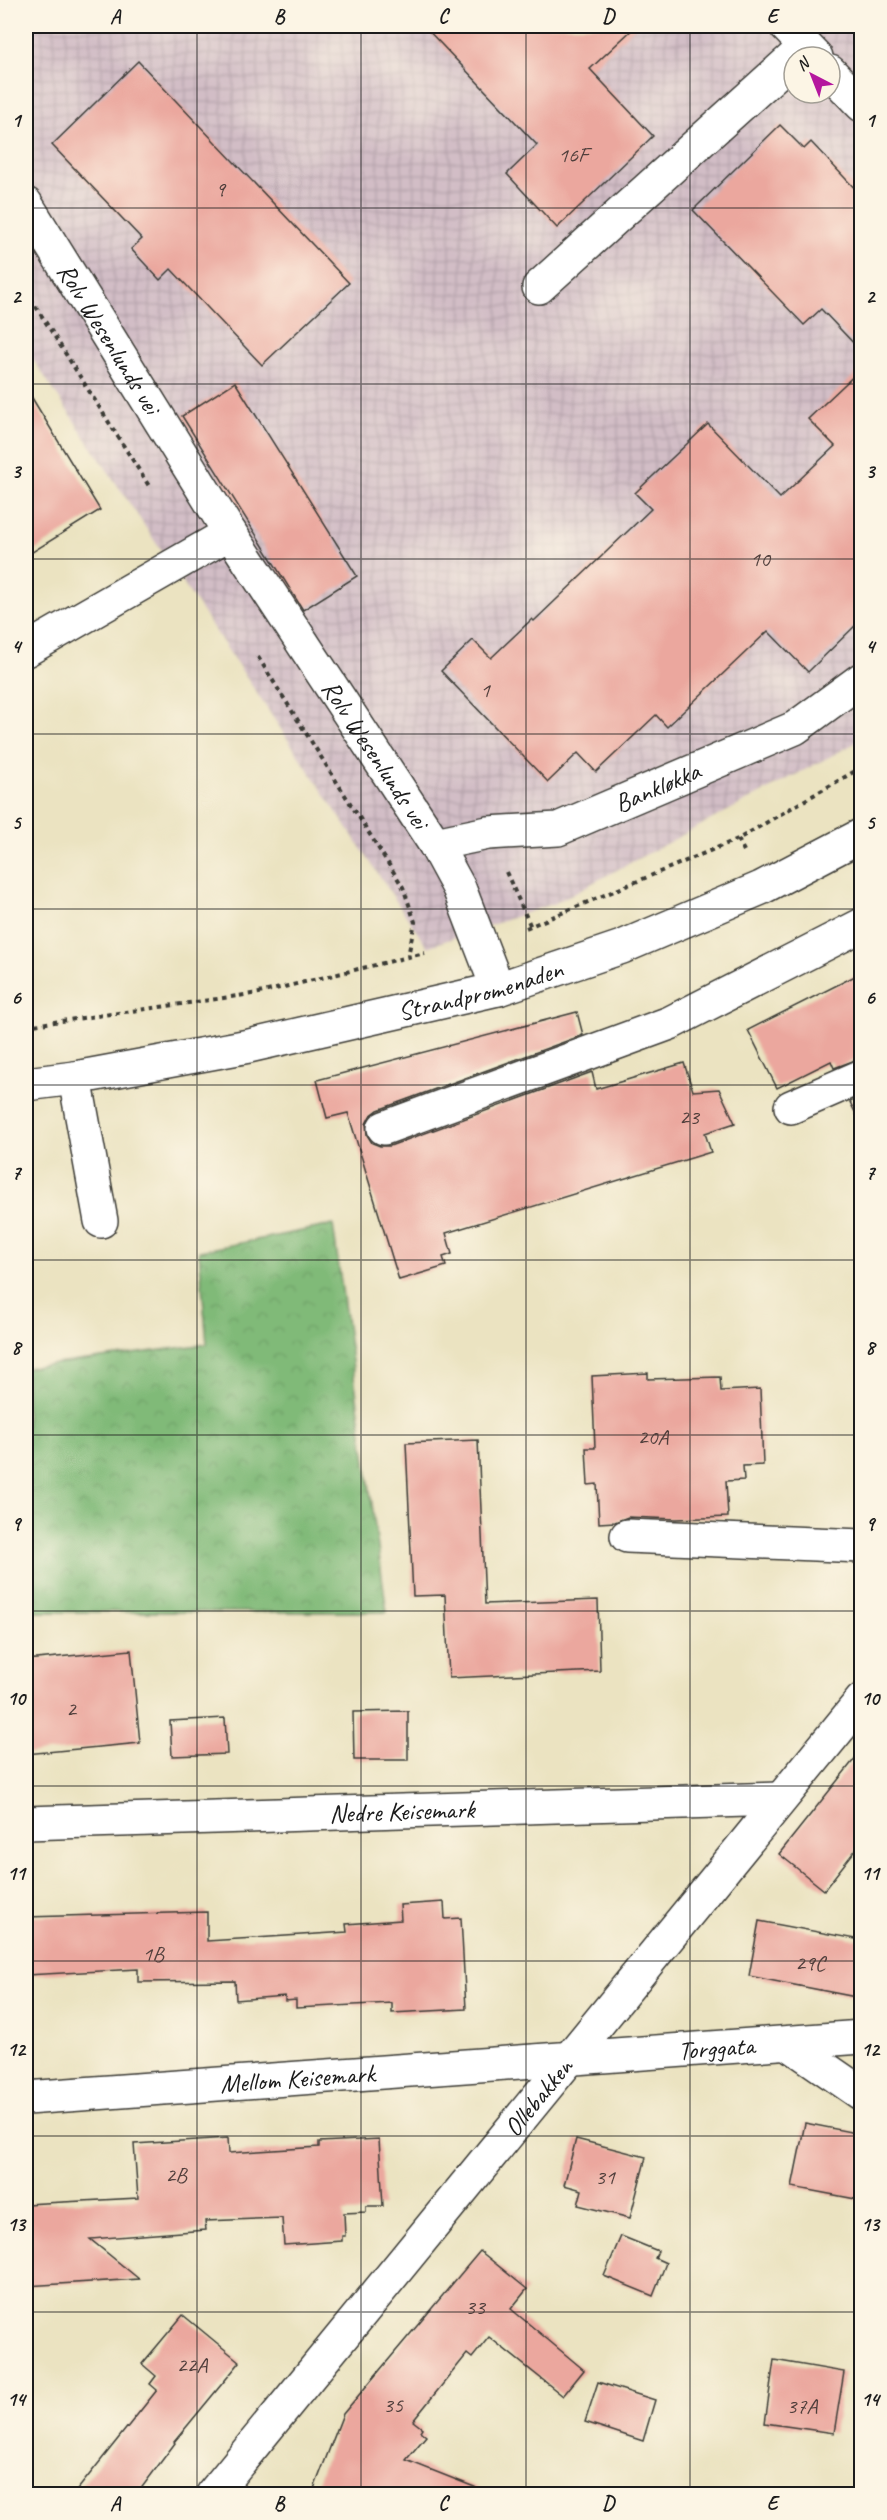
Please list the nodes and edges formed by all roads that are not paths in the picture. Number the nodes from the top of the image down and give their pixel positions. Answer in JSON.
{"nodes":[{"id":1,"x":782,"y":65,"type":"edge"},
{"id":2,"x":842,"y":85,"type":"edge"},
{"id":3,"x":861,"y":105,"type":"edge"},
{"id":4,"x":26,"y":204,"type":"edge"},
{"id":5,"x":539,"y":287,"type":"dead end"},
{"id":6,"x":231,"y":533,"type":"junction"},
{"id":7,"x":26,"y":651,"type":"edge"},
{"id":8,"x":861,"y":679,"type":"edge"},
{"id":9,"x":861,"y":835,"type":"edge"},
{"id":10,"x":435,"y":844,"type":"junction"},
{"id":11,"x":861,"y":925,"type":"edge"},
{"id":12,"x":498,"y":989,"type":"junction"},
{"id":13,"x":861,"y":1076,"type":"edge"},
{"id":14,"x":75,"y":1078,"type":"junction"},
{"id":15,"x":26,"y":1084,"type":"edge"},
{"id":16,"x":791,"y":1107,"type":"dead end"},
{"id":17,"x":384,"y":1128,"type":"dead end"},
{"id":18,"x":101,"y":1221,"type":"dead end"},
{"id":19,"x":627,"y":1536,"type":"dead end"},
{"id":20,"x":861,"y":1546,"type":"edge"},
{"id":21,"x":861,"y":1700,"type":"edge"},
{"id":22,"x":779,"y":1799,"type":"junction"},
{"id":23,"x":26,"y":1823,"type":"edge"},
{"id":24,"x":861,"y":2037,"type":"edge"},
{"id":25,"x":788,"y":2043,"type":"junction"},
{"id":26,"x":568,"y":2059,"type":"junction"},
{"id":27,"x":861,"y":2094,"type":"edge"},
{"id":28,"x":26,"y":2098,"type":"edge"},
{"id":29,"x":213,"y":2494,"type":"edge"}],
"edges":[{"from":1,"to":5,"type":"street"},
{"from":2,"to":3,"type":"street"},
{"from":4,"to":6,"type":"street","name":"Rolv Wesenlunds vei"},
{"from":6,"to":7,"type":"street"},
{"from":6,"to":10,"type":"street","name":"Rolv Wesenlunds vei"},
{"from":8,"to":10,"type":"street","name":"Bankløkka"},
{"from":9,"to":12,"type":"street","name":"Strandpromenaden"},
{"from":10,"to":12,"type":"street","name":"Rolv Wesenlunds vei"},
{"from":11,"to":17,"type":"street"},
{"from":12,"to":14,"type":"street","name":"Strandpromenaden"},
{"from":13,"to":16,"type":"street"},
{"from":14,"to":15,"type":"street","name":"Strandpromenaden"},
{"from":14,"to":18,"type":"street"},
{"from":19,"to":20,"type":"street"},
{"from":21,"to":22,"type":"street","name":"Ollebakken"},
{"from":22,"to":23,"type":"street","name":"Nedre Keisemark"},
{"from":22,"to":26,"type":"street","name":"Ollebakken"},
{"from":24,"to":25,"type":"street","name":"Torggata"},
{"from":25,"to":26,"type":"street","name":"Torggata"},
{"from":25,"to":27,"type":"street"},
{"from":26,"to":28,"type":"street","name":"Mellom Keisemark"},
{"from":26,"to":29,"type":"street","name":"Ollebakken"}]}
